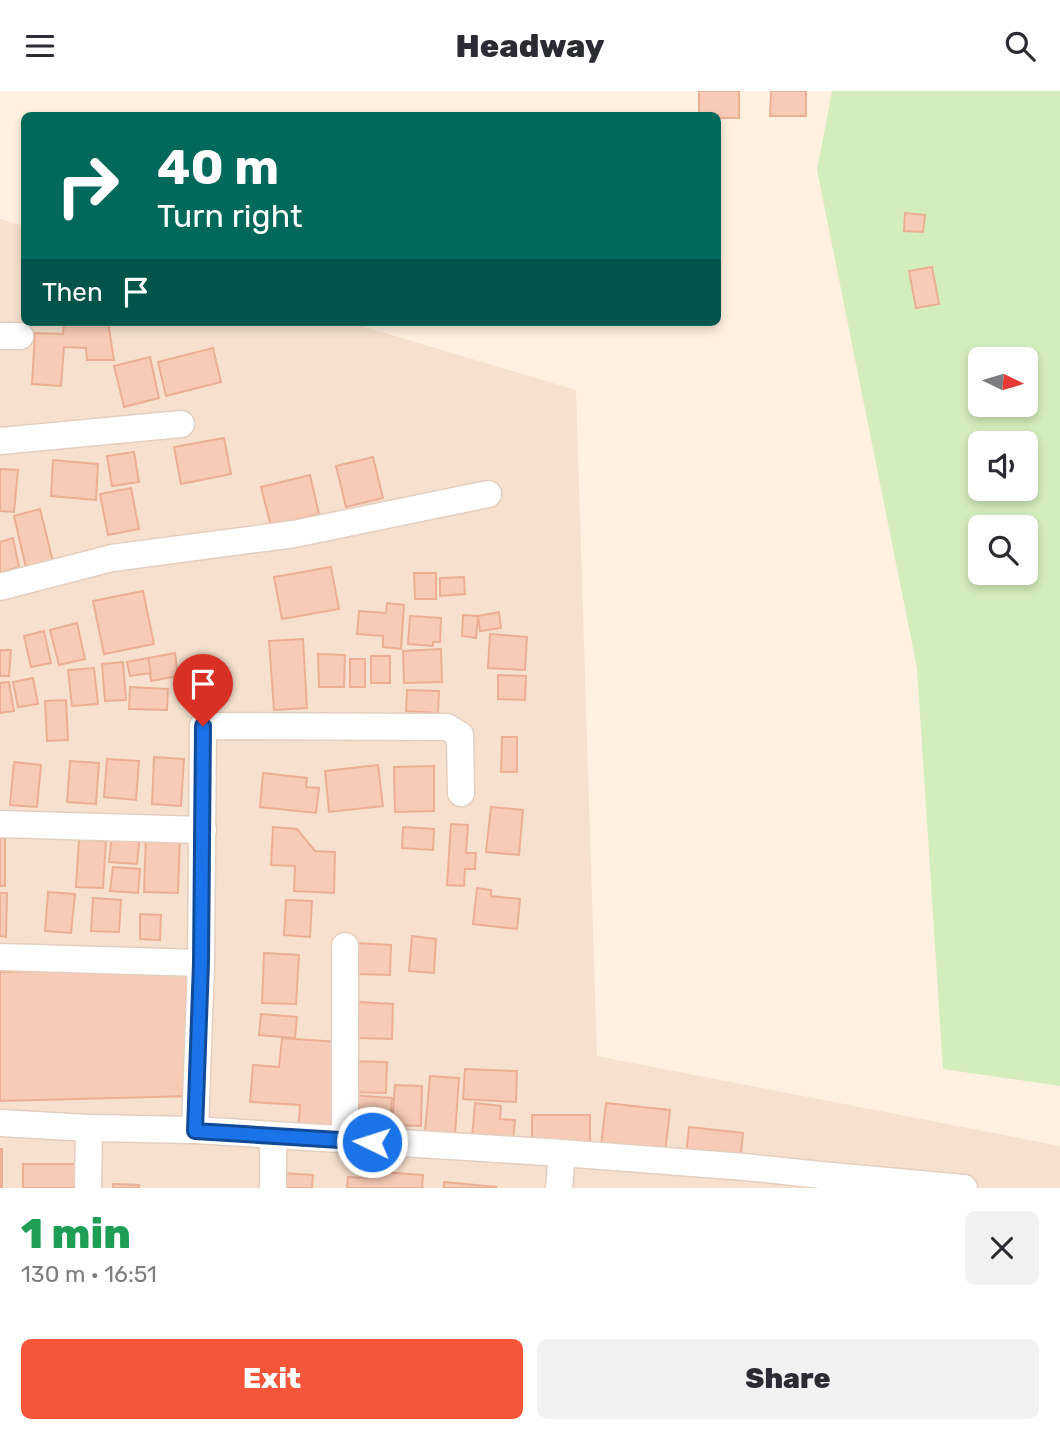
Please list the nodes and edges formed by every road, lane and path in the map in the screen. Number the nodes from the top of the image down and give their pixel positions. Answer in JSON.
{"nodes":[{"id":1,"x":181,"y":424,"type":"dead end"},
{"id":2,"x":0,"y":441,"type":"edge"},
{"id":3,"x":488,"y":495,"type":"dead end"},
{"id":4,"x":0,"y":587,"type":"edge"},
{"id":5,"x":461,"y":793,"type":"dead end"},
{"id":6,"x":0,"y":824,"type":"edge"},
{"id":7,"x":202,"y":830,"type":"junction"},
{"id":8,"x":345,"y":946,"type":"dead end"},
{"id":9,"x":0,"y":957,"type":"edge"},
{"id":10,"x":201,"y":963,"type":"junction"},
{"id":11,"x":0,"y":1123,"type":"edge"},
{"id":12,"x":89,"y":1128,"type":"junction"},
{"id":13,"x":195,"y":1131,"type":"junction"},
{"id":14,"x":273,"y":1136,"type":"junction"},
{"id":15,"x":345,"y":1141,"type":"junction"},
{"id":16,"x":562,"y":1153,"type":"junction"},
{"id":17,"x":88,"y":1188,"type":"edge"},
{"id":18,"x":273,"y":1188,"type":"edge"},
{"id":19,"x":559,"y":1188,"type":"edge"},
{"id":20,"x":964,"y":1188,"type":"edge"}],
"edges":[{"from":1,"to":2,"type":"street"},
{"from":3,"to":4,"type":"street"},
{"from":5,"to":7,"type":"street"},
{"from":6,"to":7,"type":"street"},
{"from":7,"to":10,"type":"street"},
{"from":8,"to":15,"type":"street"},
{"from":9,"to":10,"type":"street"},
{"from":10,"to":13,"type":"street"},
{"from":11,"to":12,"type":"street"},
{"from":12,"to":13,"type":"street"},
{"from":12,"to":17,"type":"street"},
{"from":13,"to":14,"type":"street"},
{"from":14,"to":15,"type":"street"},
{"from":14,"to":18,"type":"street"},
{"from":15,"to":16,"type":"street"},
{"from":16,"to":19,"type":"street"},
{"from":16,"to":20,"type":"street"}]}
